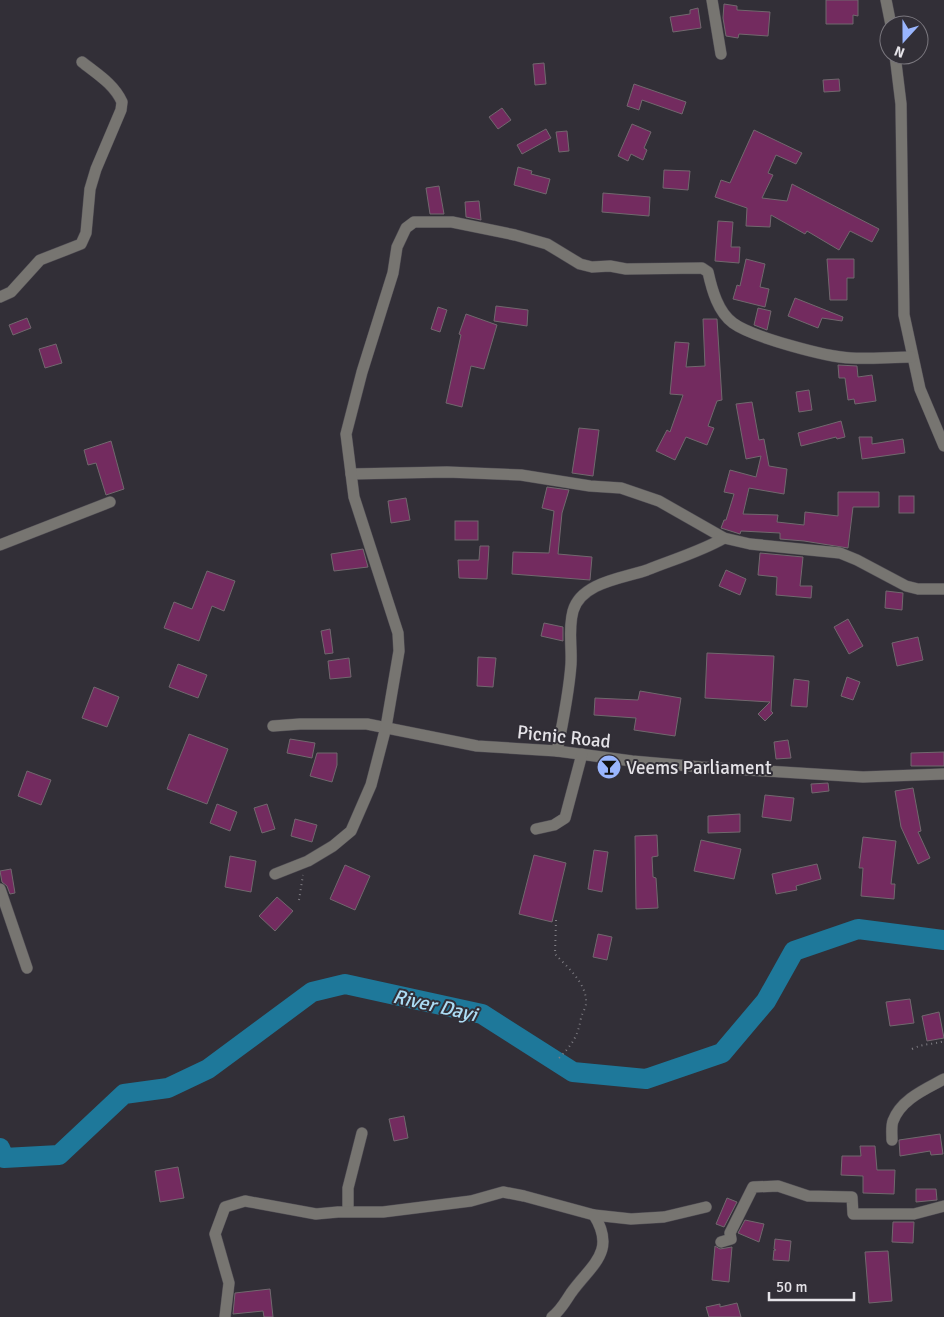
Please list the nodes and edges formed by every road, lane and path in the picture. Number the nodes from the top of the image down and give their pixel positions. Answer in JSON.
{"nodes":[{"id":1,"x":712,"y":0,"type":"edge"},
{"id":2,"x":886,"y":0,"type":"edge"},
{"id":3,"x":889,"y":15,"type":"edge"},
{"id":4,"x":721,"y":54,"type":"dead end"},
{"id":5,"x":82,"y":62,"type":"dead end"},
{"id":6,"x":896,"y":65,"type":"edge"},
{"id":7,"x":0,"y":297,"type":"edge"},
{"id":8,"x":912,"y":357,"type":"junction"},
{"id":9,"x":944,"y":446,"type":"edge"},
{"id":10,"x":351,"y":474,"type":"junction"},
{"id":11,"x":110,"y":502,"type":"dead end"},
{"id":12,"x":724,"y":538,"type":"junction"},
{"id":13,"x":0,"y":545,"type":"edge"},
{"id":14,"x":944,"y":589,"type":"edge"},
{"id":15,"x":273,"y":726,"type":"dead end"},
{"id":16,"x":386,"y":727,"type":"junction"},
{"id":17,"x":557,"y":751,"type":"junction"},
{"id":18,"x":582,"y":754,"type":"junction"},
{"id":19,"x":944,"y":774,"type":"edge"},
{"id":20,"x":536,"y":829,"type":"dead end"},
{"id":21,"x":275,"y":874,"type":"dead end"},
{"id":22,"x":302,"y":876,"type":"dead end"},
{"id":23,"x":0,"y":890,"type":"edge"},
{"id":24,"x":299,"y":900,"type":"dead end"},
{"id":25,"x":556,"y":920,"type":"dead end"},
{"id":26,"x":27,"y":968,"type":"dead end"},
{"id":27,"x":944,"y":1041,"type":"edge"},
{"id":28,"x":912,"y":1049,"type":"dead end"},
{"id":29,"x":559,"y":1058,"type":"dead end"},
{"id":30,"x":944,"y":1079,"type":"edge"},
{"id":31,"x":362,"y":1133,"type":"dead end"},
{"id":32,"x":892,"y":1140,"type":"dead end"},
{"id":33,"x":944,"y":1206,"type":"edge"},
{"id":34,"x":706,"y":1207,"type":"dead end"},
{"id":35,"x":348,"y":1211,"type":"junction"},
{"id":36,"x":594,"y":1216,"type":"junction"},
{"id":37,"x":721,"y":1242,"type":"dead end"},
{"id":38,"x":225,"y":1317,"type":"edge"},
{"id":39,"x":552,"y":1317,"type":"edge"}],
"edges":[{"from":1,"to":4,"type":"street"},
{"from":2,"to":3,"type":"street"},
{"from":5,"to":7,"type":"street"},
{"from":6,"to":8,"type":"street"},
{"from":8,"to":9,"type":"street"},
{"from":8,"to":10,"type":"street"},
{"from":10,"to":12,"type":"street"},
{"from":10,"to":16,"type":"street"},
{"from":11,"to":13,"type":"street"},
{"from":12,"to":14,"type":"street"},
{"from":12,"to":17,"type":"street"},
{"from":15,"to":16,"type":"street","name":"Picnic Road"},
{"from":16,"to":17,"type":"street","name":"Picnic Road"},
{"from":16,"to":21,"type":"street"},
{"from":17,"to":18,"type":"street","name":"Picnic Road"},
{"from":18,"to":19,"type":"street","name":"Picnic Road"},
{"from":18,"to":20,"type":"street"},
{"from":22,"to":24,"type":"path"},
{"from":23,"to":26,"type":"street"},
{"from":25,"to":29,"type":"path"},
{"from":27,"to":28,"type":"path"},
{"from":30,"to":32,"type":"street"},
{"from":31,"to":35,"type":"street"},
{"from":33,"to":37,"type":"street"},
{"from":34,"to":36,"type":"street"},
{"from":35,"to":36,"type":"street"},
{"from":35,"to":38,"type":"street"},
{"from":36,"to":39,"type":"street"}]}
